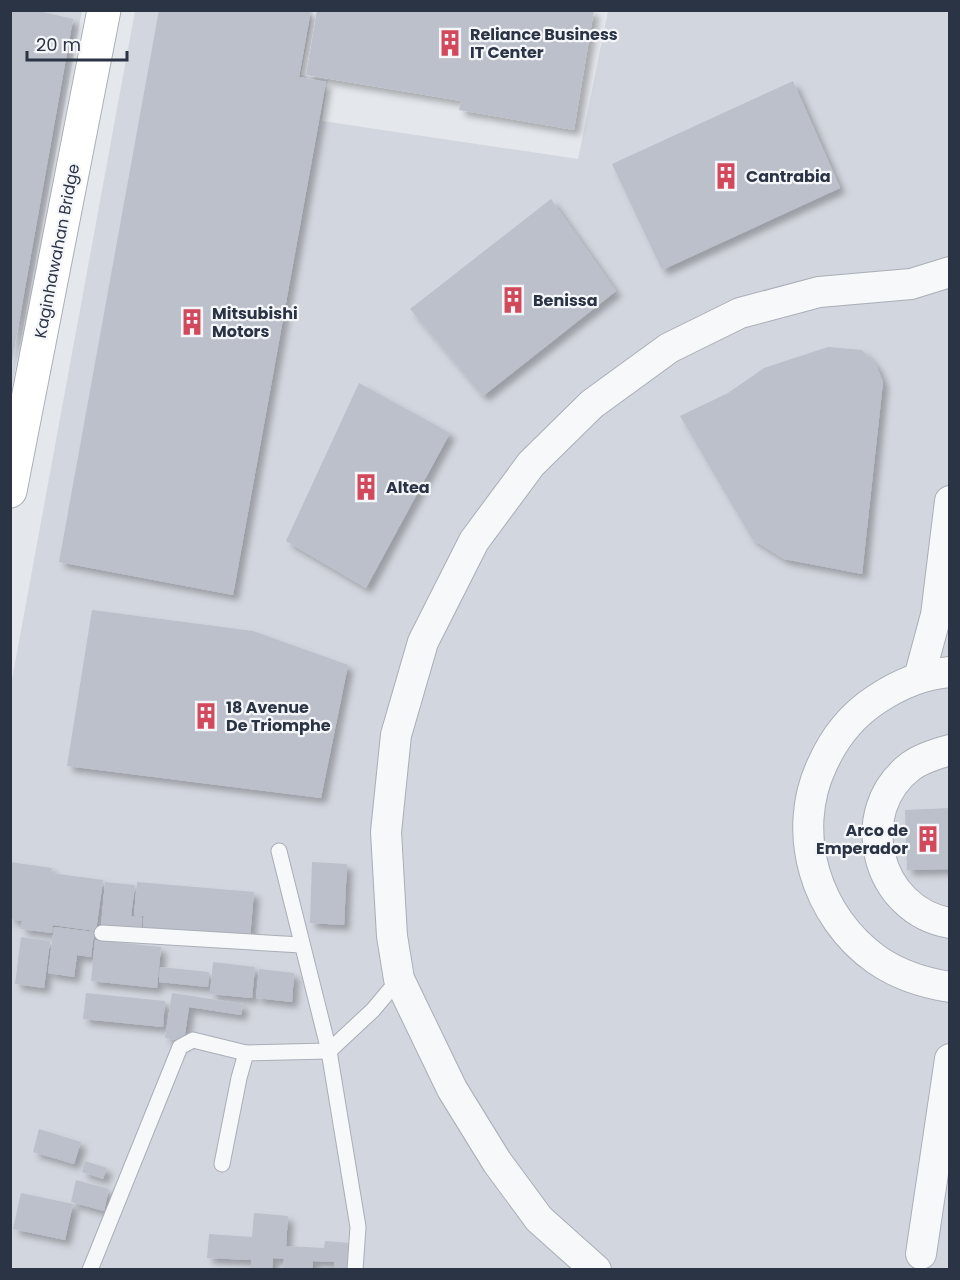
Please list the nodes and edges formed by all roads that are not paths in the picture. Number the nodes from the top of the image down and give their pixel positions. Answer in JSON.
{"nodes":[{"id":1,"x":104,"y":10,"type":"edge"},
{"id":2,"x":950,"y":272,"type":"edge"},
{"id":3,"x":10,"y":491,"type":"edge"},
{"id":4,"x":950,"y":501,"type":"edge"},
{"id":5,"x":950,"y":672,"type":"edge"},
{"id":6,"x":919,"y":678,"type":"junction"},
{"id":7,"x":950,"y":750,"type":"edge"},
{"id":8,"x":279,"y":851,"type":"dead end"},
{"id":9,"x":950,"y":923,"type":"edge"},
{"id":10,"x":102,"y":933,"type":"dead end"},
{"id":11,"x":302,"y":945,"type":"junction"},
{"id":12,"x":399,"y":979,"type":"junction"},
{"id":13,"x":950,"y":987,"type":"edge"},
{"id":14,"x":329,"y":1051,"type":"junction"},
{"id":15,"x":246,"y":1053,"type":"junction"},
{"id":16,"x":950,"y":1059,"type":"edge"},
{"id":17,"x":946,"y":1108,"type":"edge"},
{"id":18,"x":222,"y":1164,"type":"dead end"},
{"id":19,"x":942,"y":1164,"type":"edge"},
{"id":20,"x":920,"y":1262,"type":"edge"},
{"id":21,"x":90,"y":1269,"type":"edge"},
{"id":22,"x":355,"y":1269,"type":"edge"},
{"id":23,"x":596,"y":1269,"type":"edge"}],
"edges":[{"from":1,"to":3,"type":"main road","name":"Kaginhawahan Bridge"},
{"from":2,"to":12,"type":"street"},
{"from":4,"to":6,"type":"street"},
{"from":5,"to":6,"type":"street"},
{"from":6,"to":13,"type":"street"},
{"from":7,"to":9,"type":"street"},
{"from":8,"to":11,"type":"lane"},
{"from":10,"to":11,"type":"lane"},
{"from":11,"to":14,"type":"lane"},
{"from":12,"to":14,"type":"lane"},
{"from":12,"to":23,"type":"street"},
{"from":14,"to":15,"type":"lane"},
{"from":14,"to":22,"type":"lane"},
{"from":15,"to":18,"type":"lane"},
{"from":15,"to":21,"type":"lane"},
{"from":16,"to":17,"type":"street"},
{"from":17,"to":19,"type":"street"},
{"from":19,"to":20,"type":"street"}]}
